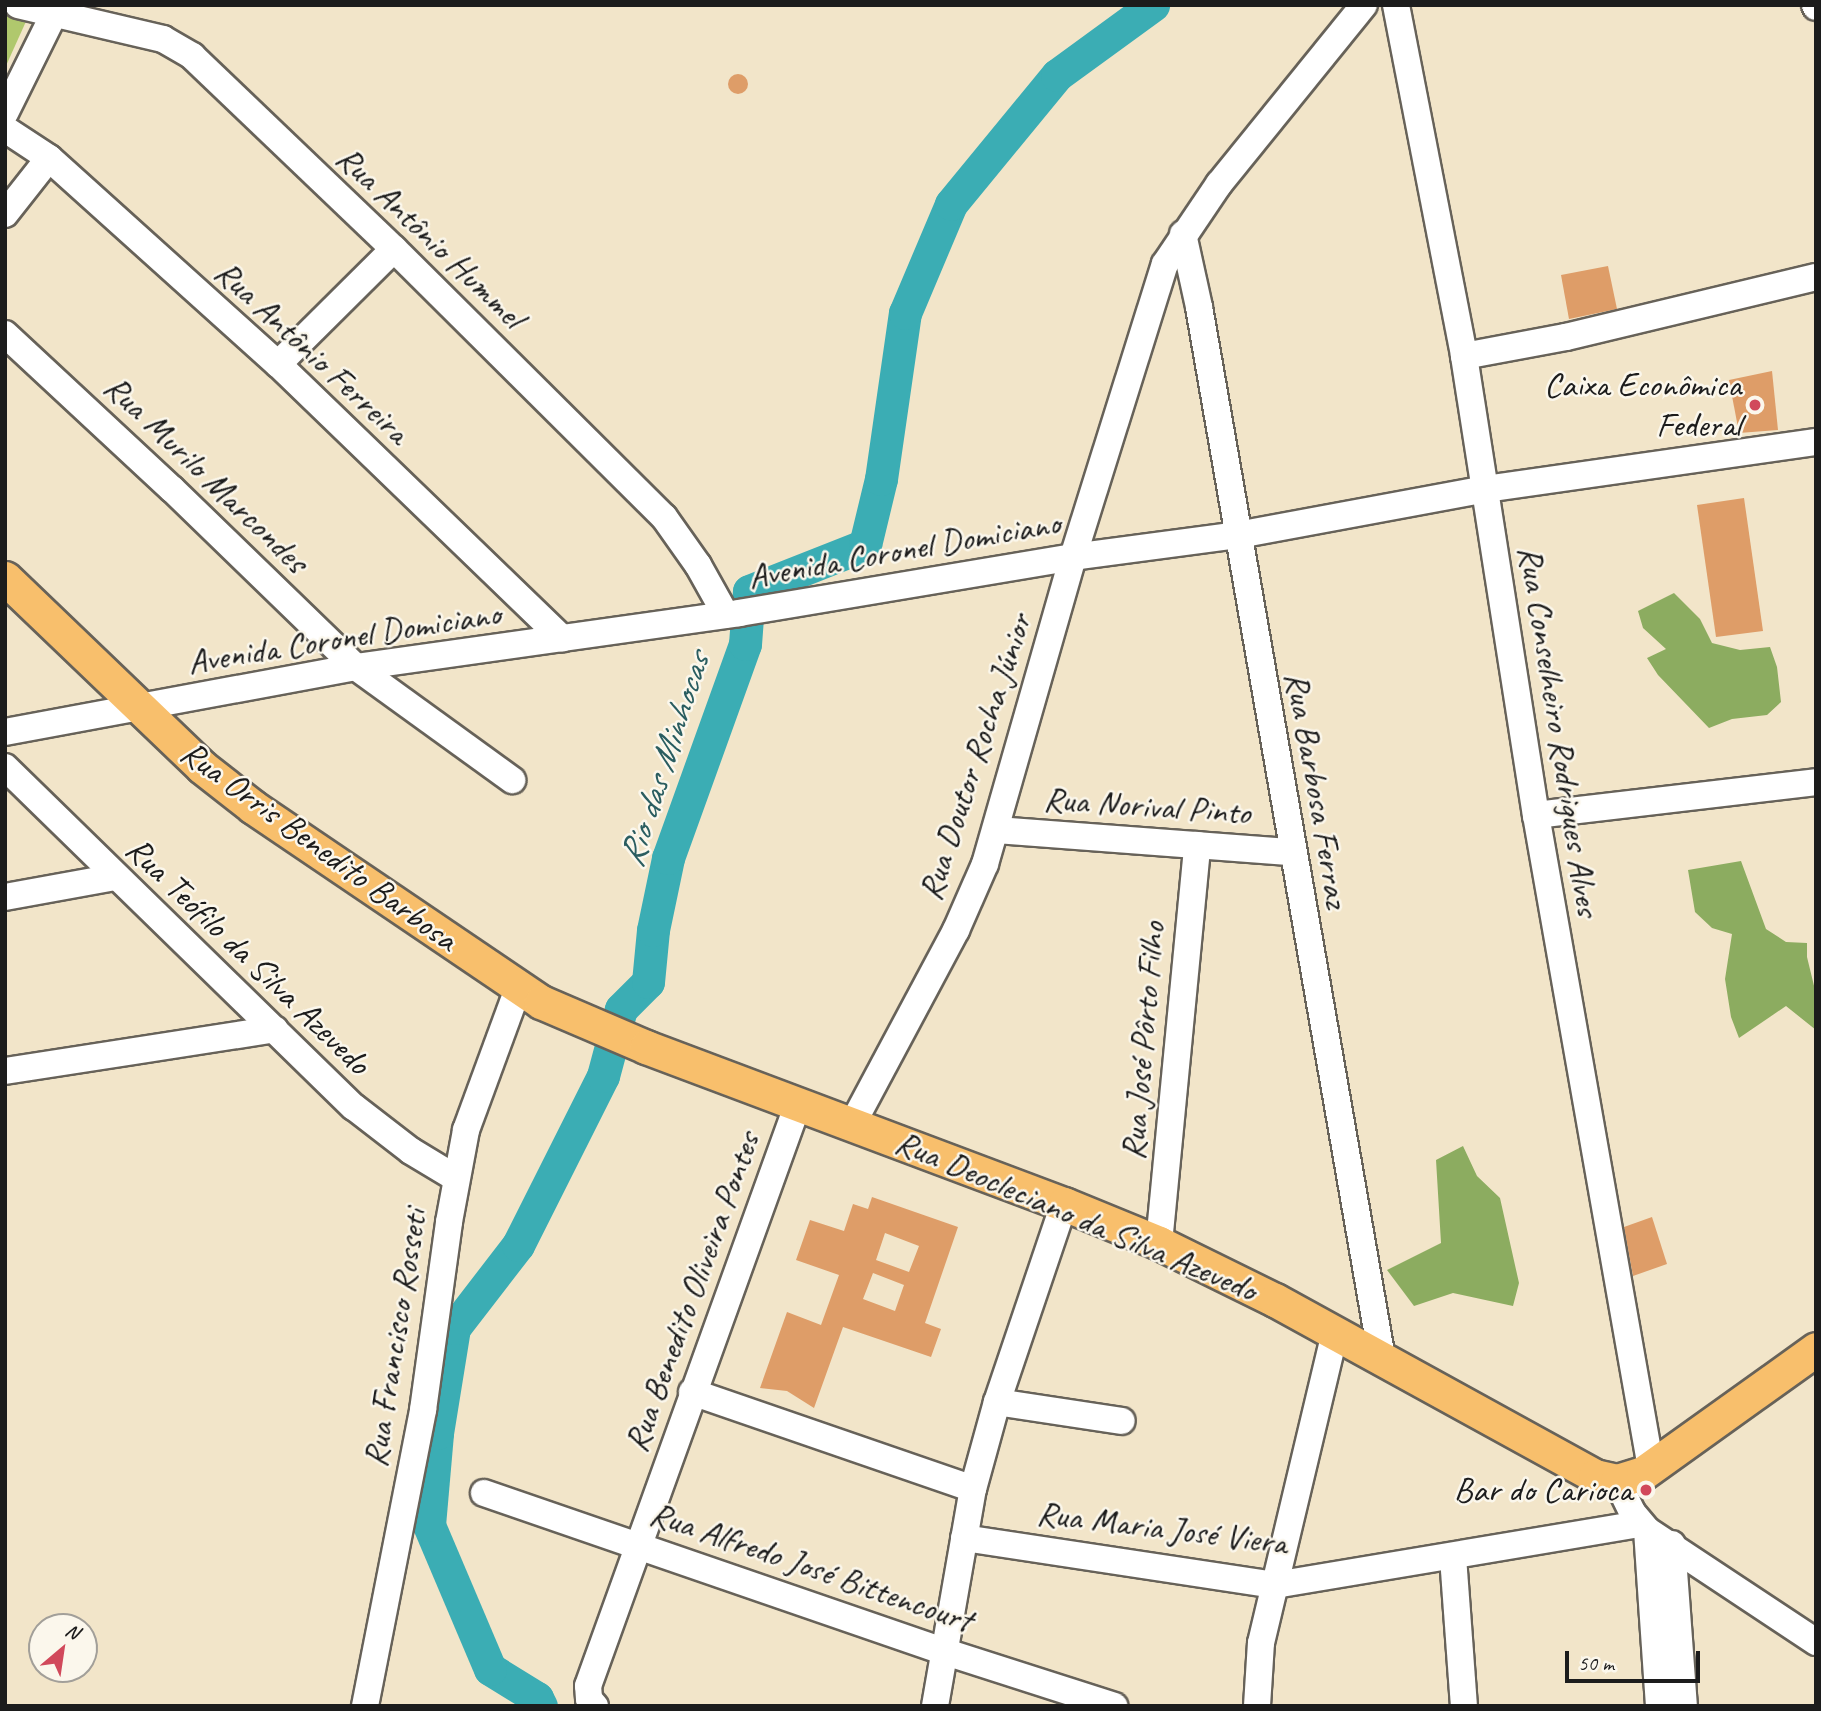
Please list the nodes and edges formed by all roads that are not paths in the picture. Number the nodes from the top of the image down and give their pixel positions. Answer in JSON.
{"nodes":[{"id":1,"x":18,"y":5,"type":"edge"},
{"id":2,"x":1364,"y":5,"type":"edge"},
{"id":3,"x":1396,"y":5,"type":"edge"},
{"id":4,"x":55,"y":12,"type":"junction"},
{"id":5,"x":5,"y":113,"type":"edge"},
{"id":6,"x":5,"y":129,"type":"edge"},
{"id":7,"x":49,"y":158,"type":"junction"},
{"id":8,"x":5,"y":214,"type":"edge"},
{"id":9,"x":1183,"y":234,"type":"junction"},
{"id":10,"x":394,"y":249,"type":"junction"},
{"id":11,"x":1816,"y":277,"type":"edge"},
{"id":12,"x":5,"y":334,"type":"edge"},
{"id":13,"x":1464,"y":356,"type":"junction"},
{"id":14,"x":278,"y":365,"type":"junction"},
{"id":15,"x":1816,"y":442,"type":"edge"},
{"id":16,"x":1485,"y":489,"type":"junction"},
{"id":17,"x":1238,"y":535,"type":"junction"},
{"id":18,"x":1073,"y":557,"type":"junction"},
{"id":19,"x":5,"y":578,"type":"edge"},
{"id":20,"x":732,"y":614,"type":"junction"},
{"id":21,"x":562,"y":638,"type":"junction"},
{"id":22,"x":356,"y":667,"type":"junction"},
{"id":23,"x":136,"y":707,"type":"junction"},
{"id":24,"x":5,"y":732,"type":"edge"},
{"id":25,"x":5,"y":767,"type":"edge"},
{"id":26,"x":512,"y":780,"type":"dead end"},
{"id":27,"x":1816,"y":782,"type":"edge"},
{"id":28,"x":1536,"y":815,"type":"junction"},
{"id":29,"x":996,"y":830,"type":"junction"},
{"id":30,"x":1197,"y":845,"type":"junction"},
{"id":31,"x":1292,"y":852,"type":"junction"},
{"id":32,"x":115,"y":877,"type":"junction"},
{"id":33,"x":5,"y":897,"type":"edge"},
{"id":34,"x":518,"y":989,"type":"junction"},
{"id":35,"x":275,"y":1029,"type":"junction"},
{"id":36,"x":5,"y":1071,"type":"edge"},
{"id":37,"x":798,"y":1104,"type":"junction"},
{"id":38,"x":853,"y":1123,"type":"junction"},
{"id":39,"x":456,"y":1178,"type":"junction"},
{"id":40,"x":1063,"y":1204,"type":"junction"},
{"id":41,"x":1159,"y":1243,"type":"junction"},
{"id":42,"x":1335,"y":1332,"type":"junction"},
{"id":43,"x":1816,"y":1349,"type":"edge"},
{"id":44,"x":1382,"y":1359,"type":"junction"},
{"id":45,"x":692,"y":1392,"type":"junction"},
{"id":46,"x":997,"y":1402,"type":"junction"},
{"id":47,"x":1122,"y":1421,"type":"dead end"},
{"id":48,"x":1651,"y":1468,"type":"junction"},
{"id":49,"x":1617,"y":1481,"type":"junction"},
{"id":50,"x":973,"y":1489,"type":"junction"},
{"id":51,"x":484,"y":1493,"type":"dead end"},
{"id":52,"x":1644,"y":1527,"type":"junction"},
{"id":53,"x":964,"y":1538,"type":"junction"},
{"id":54,"x":637,"y":1543,"type":"junction"},
{"id":55,"x":1672,"y":1544,"type":"junction"},
{"id":56,"x":1452,"y":1557,"type":"junction"},
{"id":57,"x":1275,"y":1585,"type":"junction"},
{"id":58,"x":1816,"y":1642,"type":"edge"},
{"id":59,"x":943,"y":1651,"type":"junction"},
{"id":60,"x":591,"y":1696,"type":"edge"},
{"id":61,"x":365,"y":1706,"type":"edge"},
{"id":62,"x":935,"y":1706,"type":"edge"},
{"id":63,"x":1114,"y":1706,"type":"edge"},
{"id":64,"x":1256,"y":1706,"type":"edge"},
{"id":65,"x":1464,"y":1706,"type":"edge"},
{"id":66,"x":1659,"y":1706,"type":"edge"},
{"id":67,"x":1684,"y":1706,"type":"edge"}],
"edges":[{"from":1,"to":4,"type":"street","name":"Rua Antônio Hummel"},
{"from":2,"to":9,"type":"street","name":"Rua Doutor Rocha Júnior"},
{"from":3,"to":13,"type":"street","name":"Rua Conselheiro Rodrigues Alves"},
{"from":4,"to":5,"type":"street"},
{"from":4,"to":10,"type":"street","name":"Rua Antônio Hummel"},
{"from":6,"to":7,"type":"street","name":"Rua Antônio Ferreira"},
{"from":7,"to":8,"type":"street"},
{"from":7,"to":14,"type":"street","name":"Rua Antônio Ferreira"},
{"from":9,"to":17,"type":"street","name":"Rua Barbosa Ferraz"},
{"from":9,"to":18,"type":"street","name":"Rua Doutor Rocha Júnior"},
{"from":10,"to":14,"type":"street"},
{"from":10,"to":20,"type":"street","name":"Rua Antônio Hummel"},
{"from":11,"to":13,"type":"street"},
{"from":12,"to":22,"type":"street","name":"Rua Murilo Marcondes"},
{"from":13,"to":16,"type":"street","name":"Rua Conselheiro Rodrigues Alves"},
{"from":14,"to":21,"type":"street","name":"Rua Antônio Ferreira"},
{"from":15,"to":16,"type":"street","name":"Avenida Coronel Domiciano"},
{"from":16,"to":17,"type":"street","name":"Avenida Coronel Domiciano"},
{"from":16,"to":28,"type":"street","name":"Rua Conselheiro Rodrigues Alves"},
{"from":17,"to":18,"type":"street","name":"Avenida Coronel Domiciano"},
{"from":17,"to":31,"type":"street","name":"Rua Barbosa Ferraz"},
{"from":18,"to":20,"type":"street","name":"Avenida Coronel Domiciano"},
{"from":18,"to":29,"type":"street","name":"Rua Doutor Rocha Júnior"},
{"from":19,"to":23,"type":"main road","name":"Rua Orris Benedito Barbosa"},
{"from":20,"to":21,"type":"street","name":"Avenida Coronel Domiciano"},
{"from":21,"to":22,"type":"street","name":"Avenida Coronel Domiciano"},
{"from":22,"to":23,"type":"street","name":"Avenida Coronel Domiciano"},
{"from":22,"to":26,"type":"street","name":"Rua Murilo Marcondes"},
{"from":23,"to":24,"type":"street","name":"Avenida Coronel Domiciano"},
{"from":23,"to":34,"type":"main road","name":"Rua Orris Benedito Barbosa"},
{"from":25,"to":32,"type":"street","name":"Rua Teófilo da Silva Azevedo"},
{"from":27,"to":28,"type":"street"},
{"from":28,"to":48,"type":"street","name":"Rua Conselheiro Rodrigues Alves"},
{"from":29,"to":30,"type":"street","name":"Rua Norival Pinto"},
{"from":29,"to":38,"type":"street","name":"Rua Doutor Rocha Júnior"},
{"from":30,"to":31,"type":"street","name":"Rua Norival Pinto"},
{"from":30,"to":41,"type":"street","name":"Rua José Pôrto Filho"},
{"from":31,"to":44,"type":"street","name":"Rua Barbosa Ferraz"},
{"from":32,"to":33,"type":"street"},
{"from":32,"to":35,"type":"street","name":"Rua Teófilo da Silva Azevedo"},
{"from":34,"to":37,"type":"main road","name":"Rua Deocleciano da Silva Azevedo"},
{"from":34,"to":39,"type":"street","name":"Rua Francisco Rosseti"},
{"from":35,"to":36,"type":"street"},
{"from":35,"to":39,"type":"street","name":"Rua Teófilo da Silva Azevedo"},
{"from":37,"to":38,"type":"main road","name":"Rua Deocleciano da Silva Azevedo"},
{"from":37,"to":45,"type":"street","name":"Rua Benedito Oliveira Pontes"},
{"from":38,"to":40,"type":"main road","name":"Rua Deocleciano da Silva Azevedo"},
{"from":39,"to":61,"type":"street","name":"Rua Francisco Rosseti"},
{"from":40,"to":41,"type":"main road","name":"Rua Deocleciano da Silva Azevedo"},
{"from":40,"to":46,"type":"street"},
{"from":41,"to":42,"type":"main road","name":"Rua Deocleciano da Silva Azevedo"},
{"from":42,"to":44,"type":"main road","name":"Rua Deocleciano da Silva Azevedo"},
{"from":42,"to":57,"type":"street"},
{"from":43,"to":48,"type":"main road"},
{"from":44,"to":49,"type":"main road","name":"Rua Deocleciano da Silva Azevedo"},
{"from":45,"to":50,"type":"street"},
{"from":45,"to":54,"type":"street","name":"Rua Benedito Oliveira Pontes"},
{"from":46,"to":47,"type":"street"},
{"from":46,"to":50,"type":"street"},
{"from":48,"to":49,"type":"main road"},
{"from":49,"to":52,"type":"street"},
{"from":50,"to":53,"type":"street"},
{"from":51,"to":54,"type":"street","name":"Rua Alfredo José Bittencourt"},
{"from":52,"to":55,"type":"street"},
{"from":52,"to":56,"type":"street","name":"Rua Maria José Viera"},
{"from":52,"to":66,"type":"street"},
{"from":53,"to":57,"type":"street","name":"Rua Maria José Viera"},
{"from":53,"to":59,"type":"street"},
{"from":54,"to":59,"type":"street","name":"Rua Alfredo José Bittencourt"},
{"from":54,"to":60,"type":"street","name":"Rua Benedito Oliveira Pontes"},
{"from":55,"to":58,"type":"street"},
{"from":55,"to":67,"type":"street"},
{"from":56,"to":57,"type":"street","name":"Rua Maria José Viera"},
{"from":56,"to":65,"type":"street"},
{"from":57,"to":64,"type":"street"},
{"from":59,"to":62,"type":"street"},
{"from":59,"to":63,"type":"street","name":"Rua Alfredo José Bittencourt"}]}
